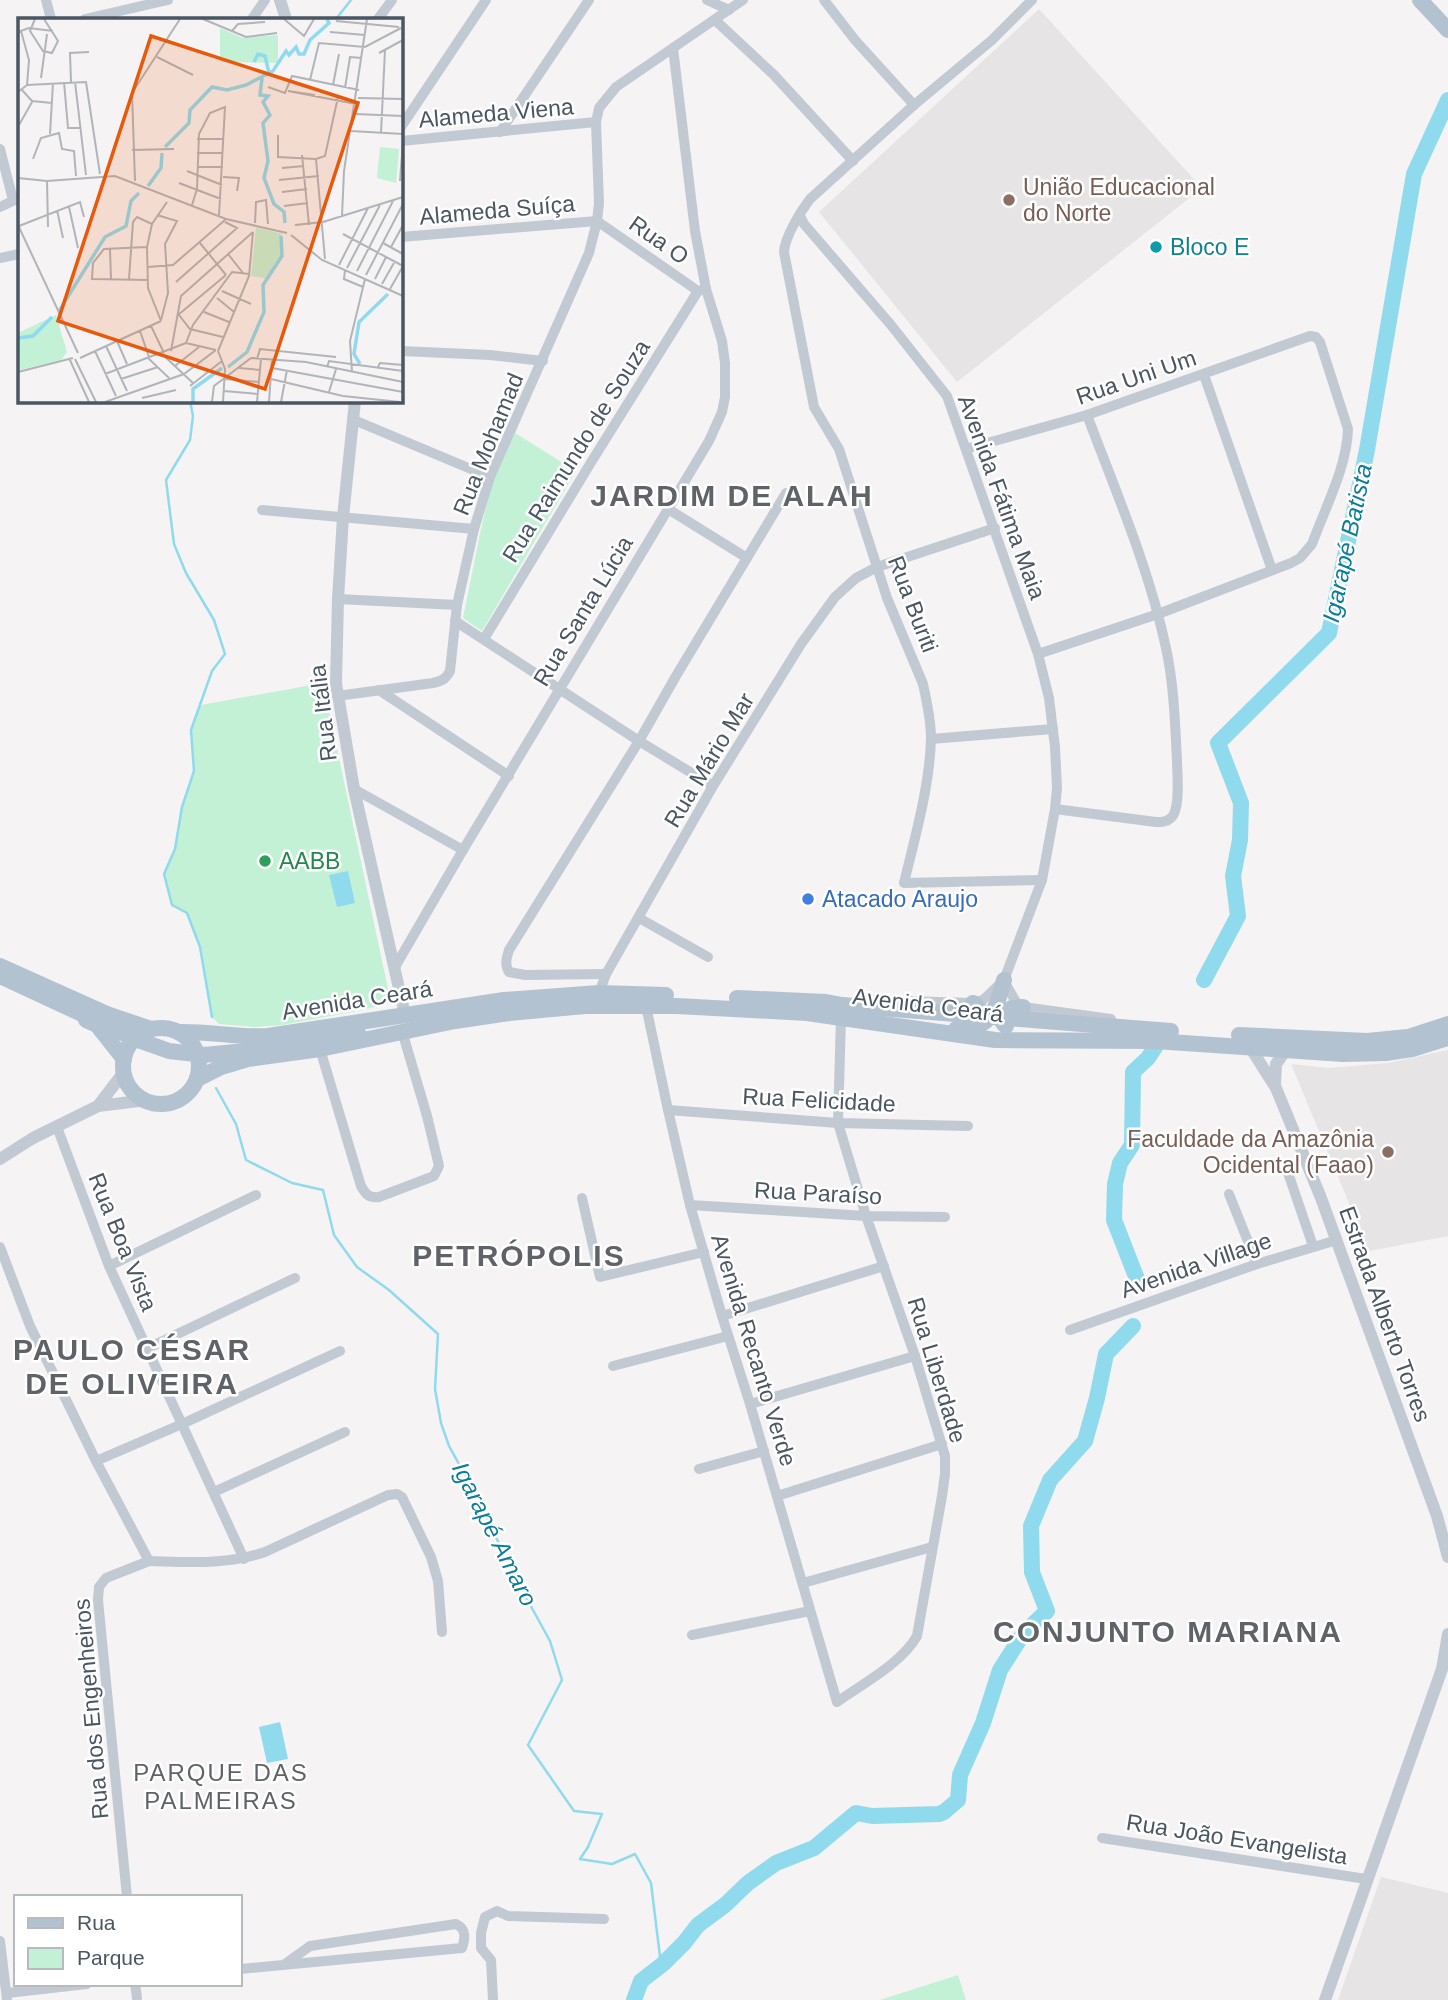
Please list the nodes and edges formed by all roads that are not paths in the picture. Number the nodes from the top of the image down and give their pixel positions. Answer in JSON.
{"nodes":[{"id":1,"x":46,"y":0,"type":"edge"},
{"id":2,"x":168,"y":0,"type":"edge"},
{"id":3,"x":265,"y":0,"type":"edge"},
{"id":4,"x":280,"y":0,"type":"edge"},
{"id":5,"x":392,"y":0,"type":"edge"},
{"id":6,"x":486,"y":0,"type":"edge"},
{"id":7,"x":589,"y":0,"type":"edge"},
{"id":8,"x":707,"y":0,"type":"edge"},
{"id":9,"x":743,"y":0,"type":"edge"},
{"id":10,"x":824,"y":0,"type":"edge"},
{"id":11,"x":1032,"y":0,"type":"edge"},
{"id":12,"x":1420,"y":0,"type":"edge"},
{"id":13,"x":1434,"y":0,"type":"edge"},
{"id":14,"x":729,"y":10,"type":"junction"},
{"id":15,"x":1448,"y":16,"type":"edge"},
{"id":16,"x":51,"y":18,"type":"edge"},
{"id":17,"x":89,"y":18,"type":"edge"},
{"id":18,"x":253,"y":18,"type":"edge"},
{"id":19,"x":286,"y":18,"type":"edge"},
{"id":20,"x":380,"y":18,"type":"edge"},
{"id":21,"x":715,"y":20,"type":"junction"},
{"id":22,"x":1448,"y":30,"type":"edge"},
{"id":23,"x":673,"y":48,"type":"junction"},
{"id":24,"x":914,"y":106,"type":"junction"},
{"id":25,"x":596,"y":122,"type":"junction"},
{"id":26,"x":402,"y":126,"type":"edge"},
{"id":27,"x":500,"y":132,"type":"junction"},
{"id":28,"x":402,"y":141,"type":"edge"},
{"id":29,"x":0,"y":149,"type":"edge"},
{"id":30,"x":853,"y":161,"type":"junction"},
{"id":31,"x":16,"y":199,"type":"edge"},
{"id":32,"x":0,"y":207,"type":"edge"},
{"id":33,"x":800,"y":216,"type":"junction"},
{"id":34,"x":597,"y":221,"type":"junction"},
{"id":35,"x":402,"y":237,"type":"edge"},
{"id":36,"x":18,"y":254,"type":"edge"},
{"id":37,"x":0,"y":258,"type":"edge"},
{"id":38,"x":702,"y":290,"type":"junction"},
{"id":39,"x":402,"y":351,"type":"edge"},
{"id":40,"x":543,"y":360,"type":"junction"},
{"id":41,"x":1204,"y":375,"type":"junction"},
{"id":42,"x":355,"y":402,"type":"edge"},
{"id":43,"x":1087,"y":415,"type":"junction"},
{"id":44,"x":354,"y":420,"type":"junction"},
{"id":45,"x":966,"y":449,"type":"junction"},
{"id":46,"x":490,"y":477,"type":"junction"},
{"id":47,"x":786,"y":493,"type":"dead end"},
{"id":48,"x":668,"y":509,"type":"junction"},
{"id":49,"x":262,"y":510,"type":"dead end"},
{"id":50,"x":343,"y":517,"type":"junction"},
{"id":51,"x":995,"y":528,"type":"junction"},
{"id":52,"x":474,"y":529,"type":"junction"},
{"id":53,"x":747,"y":558,"type":"junction"},
{"id":54,"x":877,"y":567,"type":"junction"},
{"id":55,"x":1272,"y":570,"type":"junction"},
{"id":56,"x":338,"y":598,"type":"junction"},
{"id":57,"x":457,"y":604,"type":"junction"},
{"id":58,"x":1158,"y":614,"type":"junction"},
{"id":59,"x":455,"y":621,"type":"junction"},
{"id":60,"x":484,"y":639,"type":"junction"},
{"id":61,"x":1038,"y":654,"type":"junction"},
{"id":62,"x":379,"y":690,"type":"junction"},
{"id":63,"x":559,"y":690,"type":"junction"},
{"id":64,"x":337,"y":696,"type":"junction"},
{"id":65,"x":1053,"y":729,"type":"junction"},
{"id":66,"x":931,"y":739,"type":"junction"},
{"id":67,"x":639,"y":741,"type":"junction"},
{"id":68,"x":509,"y":776,"type":"junction"},
{"id":69,"x":713,"y":786,"type":"junction"},
{"id":70,"x":354,"y":789,"type":"junction"},
{"id":71,"x":1055,"y":809,"type":"junction"},
{"id":72,"x":463,"y":850,"type":"junction"},
{"id":73,"x":1042,"y":880,"type":"junction"},
{"id":74,"x":639,"y":918,"type":"junction"},
{"id":75,"x":708,"y":957,"type":"dead end"},
{"id":76,"x":0,"y":966,"type":"edge"},
{"id":77,"x":395,"y":967,"type":"junction"},
{"id":78,"x":606,"y":974,"type":"junction"},
{"id":79,"x":0,"y":976,"type":"edge"},
{"id":80,"x":1004,"y":980,"type":"junction"},
{"id":81,"x":0,"y":984,"type":"edge"},
{"id":82,"x":599,"y":993,"type":"junction"},
{"id":83,"x":973,"y":1003,"type":"junction"},
{"id":84,"x":646,"y":1006,"type":"junction"},
{"id":85,"x":1023,"y":1007,"type":"junction"},
{"id":86,"x":839,"y":1008,"type":"junction"},
{"id":87,"x":1448,"y":1024,"type":"edge"},
{"id":88,"x":978,"y":1026,"type":"junction"},
{"id":89,"x":400,"y":1027,"type":"junction"},
{"id":90,"x":151,"y":1029,"type":"junction"},
{"id":91,"x":926,"y":1029,"type":"junction"},
{"id":92,"x":1148,"y":1029,"type":"junction"},
{"id":93,"x":178,"y":1032,"type":"junction"},
{"id":94,"x":1448,"y":1038,"type":"edge"},
{"id":95,"x":1072,"y":1039,"type":"junction"},
{"id":96,"x":1250,"y":1047,"type":"junction"},
{"id":97,"x":320,"y":1049,"type":"junction"},
{"id":98,"x":1286,"y":1050,"type":"junction"},
{"id":99,"x":124,"y":1066,"type":"junction"},
{"id":100,"x":197,"y":1079,"type":"junction"},
{"id":101,"x":1276,"y":1088,"type":"junction"},
{"id":102,"x":147,"y":1100,"type":"junction"},
{"id":103,"x":98,"y":1106,"type":"junction"},
{"id":104,"x":668,"y":1110,"type":"junction"},
{"id":105,"x":838,"y":1123,"type":"junction"},
{"id":106,"x":968,"y":1126,"type":"dead end"},
{"id":107,"x":57,"y":1128,"type":"junction"},
{"id":108,"x":0,"y":1159,"type":"edge"},
{"id":109,"x":1285,"y":1164,"type":"dead end"},
{"id":110,"x":1229,"y":1194,"type":"dead end"},
{"id":111,"x":256,"y":1195,"type":"dead end"},
{"id":112,"x":582,"y":1198,"type":"dead end"},
{"id":113,"x":690,"y":1205,"type":"junction"},
{"id":114,"x":866,"y":1216,"type":"junction"},
{"id":115,"x":945,"y":1217,"type":"dead end"},
{"id":116,"x":1337,"y":1240,"type":"junction"},
{"id":117,"x":1313,"y":1246,"type":"junction"},
{"id":118,"x":0,"y":1247,"type":"edge"},
{"id":119,"x":704,"y":1252,"type":"junction"},
{"id":120,"x":1257,"y":1264,"type":"junction"},
{"id":121,"x":109,"y":1266,"type":"junction"},
{"id":122,"x":884,"y":1266,"type":"junction"},
{"id":123,"x":295,"y":1278,"type":"dead end"},
{"id":124,"x":722,"y":1317,"type":"junction"},
{"id":125,"x":1069,"y":1330,"type":"dead end"},
{"id":126,"x":729,"y":1336,"type":"junction"},
{"id":127,"x":146,"y":1349,"type":"junction"},
{"id":128,"x":340,"y":1351,"type":"dead end"},
{"id":129,"x":915,"y":1356,"type":"junction"},
{"id":130,"x":613,"y":1366,"type":"dead end"},
{"id":131,"x":751,"y":1404,"type":"junction"},
{"id":132,"x":182,"y":1424,"type":"junction"},
{"id":133,"x":345,"y":1433,"type":"dead end"},
{"id":134,"x":942,"y":1444,"type":"junction"},
{"id":135,"x":764,"y":1451,"type":"junction"},
{"id":136,"x":96,"y":1461,"type":"junction"},
{"id":137,"x":699,"y":1468,"type":"dead end"},
{"id":138,"x":214,"y":1492,"type":"junction"},
{"id":139,"x":777,"y":1496,"type":"junction"},
{"id":140,"x":932,"y":1547,"type":"junction"},
{"id":141,"x":1448,"y":1557,"type":"edge"},
{"id":142,"x":244,"y":1559,"type":"junction"},
{"id":143,"x":149,"y":1561,"type":"junction"},
{"id":144,"x":803,"y":1583,"type":"junction"},
{"id":145,"x":810,"y":1611,"type":"junction"},
{"id":146,"x":442,"y":1632,"type":"dead end"},
{"id":147,"x":1448,"y":1634,"type":"edge"},
{"id":148,"x":692,"y":1635,"type":"dead end"},
{"id":149,"x":837,"y":1702,"type":"joint"},
{"id":150,"x":1102,"y":1838,"type":"dead end"},
{"id":151,"x":1366,"y":1879,"type":"junction"},
{"id":152,"x":127,"y":1895,"type":"edge"},
{"id":153,"x":604,"y":1919,"type":"dead end"},
{"id":154,"x":0,"y":1941,"type":"edge"},
{"id":155,"x":285,"y":1964,"type":"junction"},
{"id":156,"x":242,"y":1969,"type":"edge"},
{"id":157,"x":74,"y":1986,"type":"edge"},
{"id":158,"x":135,"y":1986,"type":"edge"},
{"id":159,"x":7,"y":1996,"type":"edge"},
{"id":160,"x":137,"y":1998,"type":"dead end"},
{"id":161,"x":493,"y":2000,"type":"edge"},
{"id":162,"x":1325,"y":2000,"type":"edge"}],
"edges":[{"from":1,"to":16,"type":"street"},
{"from":2,"to":17,"type":"street"},
{"from":3,"to":18,"type":"street"},
{"from":4,"to":19,"type":"street"},
{"from":5,"to":20,"type":"street"},
{"from":6,"to":26,"type":"street"},
{"from":7,"to":27,"type":"street"},
{"from":8,"to":14,"type":"street"},
{"from":9,"to":14,"type":"street"},
{"from":10,"to":24,"type":"street"},
{"from":11,"to":24,"type":"street"},
{"from":12,"to":22,"type":"main road"},
{"from":13,"to":15,"type":"main road"},
{"from":14,"to":21,"type":"street"},
{"from":21,"to":23,"type":"street"},
{"from":21,"to":30,"type":"street"},
{"from":23,"to":25,"type":"street"},
{"from":23,"to":38,"type":"street","name":"Rua Santa Lúcia"},
{"from":24,"to":30,"type":"street"},
{"from":25,"to":27,"type":"street","name":"Alameda Viena"},
{"from":25,"to":34,"type":"street","name":"Rua Mohamad"},
{"from":27,"to":28,"type":"street","name":"Alameda Viena"},
{"from":29,"to":31,"type":"street"},
{"from":30,"to":33,"type":"street"},
{"from":31,"to":32,"type":"street"},
{"from":33,"to":45,"type":"street","name":"Avenida Fátima Maia"},
{"from":33,"to":54,"type":"street","name":"Rua Buriti"},
{"from":34,"to":35,"type":"street","name":"Alameda Suíça"},
{"from":34,"to":38,"type":"street","name":"Rua O"},
{"from":34,"to":40,"type":"street","name":"Rua Mohamad"},
{"from":36,"to":37,"type":"street"},
{"from":38,"to":48,"type":"street","name":"Rua Santa Lúcia"},
{"from":38,"to":60,"type":"street","name":"Rua Raimundo de Souza"},
{"from":39,"to":40,"type":"street"},
{"from":40,"to":46,"type":"street","name":"Rua Mohamad"},
{"from":41,"to":43,"type":"street","name":"Rua Uni Um"},
{"from":41,"to":55,"type":"street"},
{"from":41,"to":55,"type":"street","name":"Rua Uni Um"},
{"from":42,"to":44,"type":"street","name":"Rua Itália"},
{"from":43,"to":45,"type":"street","name":"Rua Uni Um"},
{"from":43,"to":58,"type":"street"},
{"from":44,"to":46,"type":"street"},
{"from":44,"to":50,"type":"street","name":"Rua Itália"},
{"from":45,"to":51,"type":"street","name":"Avenida Fátima Maia"},
{"from":46,"to":52,"type":"street","name":"Rua Mohamad"},
{"from":47,"to":53,"type":"street"},
{"from":48,"to":53,"type":"street"},
{"from":48,"to":63,"type":"street","name":"Rua Santa Lúcia"},
{"from":49,"to":50,"type":"street"},
{"from":50,"to":52,"type":"street"},
{"from":50,"to":56,"type":"street","name":"Rua Itália"},
{"from":51,"to":54,"type":"street","name":"Rua Mário Mar"},
{"from":51,"to":61,"type":"street","name":"Avenida Fátima Maia"},
{"from":52,"to":57,"type":"street","name":"Rua Mohamad"},
{"from":53,"to":67,"type":"street"},
{"from":54,"to":66,"type":"street","name":"Rua Buriti"},
{"from":54,"to":69,"type":"street","name":"Rua Mário Mar"},
{"from":55,"to":58,"type":"street"},
{"from":56,"to":57,"type":"street"},
{"from":56,"to":64,"type":"street","name":"Rua Itália"},
{"from":57,"to":59,"type":"street","name":"Rua Mohamad"},
{"from":58,"to":61,"type":"street"},
{"from":58,"to":71,"type":"street"},
{"from":59,"to":60,"type":"street"},
{"from":59,"to":62,"type":"street","name":"Rua Mohamad"},
{"from":60,"to":63,"type":"street"},
{"from":61,"to":65,"type":"street","name":"Avenida Fátima Maia"},
{"from":62,"to":64,"type":"street","name":"Rua Mohamad"},
{"from":62,"to":68,"type":"street"},
{"from":63,"to":67,"type":"street"},
{"from":63,"to":68,"type":"street","name":"Rua Santa Lúcia"},
{"from":64,"to":70,"type":"street","name":"Rua Itália"},
{"from":65,"to":66,"type":"street"},
{"from":65,"to":71,"type":"street","name":"Avenida Fátima Maia"},
{"from":66,"to":73,"type":"street","name":"Rua Buriti"},
{"from":67,"to":69,"type":"street"},
{"from":67,"to":78,"type":"street"},
{"from":68,"to":72,"type":"street","name":"Rua Santa Lúcia"},
{"from":69,"to":74,"type":"street","name":"Rua Mário Mar"},
{"from":70,"to":72,"type":"street"},
{"from":70,"to":77,"type":"street","name":"Rua Itália"},
{"from":71,"to":73,"type":"street","name":"Avenida Fátima Maia"},
{"from":72,"to":77,"type":"street","name":"Rua Santa Lúcia"},
{"from":73,"to":80,"type":"street","name":"Avenida Fátima Maia"},
{"from":74,"to":75,"type":"street"},
{"from":74,"to":78,"type":"street","name":"Rua Mário Mar"},
{"from":76,"to":90,"type":"main road"},
{"from":77,"to":89,"type":"street","name":"Rua Itália"},
{"from":78,"to":82,"type":"street","name":"Rua Mário Mar"},
{"from":79,"to":89,"type":"main road","bridge":true},
{"from":80,"to":83,"type":"street","name":"Avenida Ceará"},
{"from":80,"to":85,"type":"street","name":"Avenida Ceará"},
{"from":80,"to":88,"type":"main road"},
{"from":81,"to":99,"type":"main road"},
{"from":82,"to":86,"type":"main road","name":"Avenida Ceará"},
{"from":82,"to":89,"type":"main road","name":"Avenida Ceará"},
{"from":83,"to":86,"type":"street","name":"Avenida Ceará"},
{"from":83,"to":88,"type":"main road"},
{"from":84,"to":86,"type":"main road","name":"Avenida Ceará"},
{"from":84,"to":89,"type":"main road","name":"Avenida Ceará"},
{"from":84,"to":104,"type":"street","name":"Avenida Recanto Verde"},
{"from":85,"to":92,"type":"street","name":"Avenida Ceará"},
{"from":85,"to":95,"type":"main road"},
{"from":86,"to":91,"type":"main road","name":"Avenida Ceará"},
{"from":86,"to":92,"type":"main road","name":"Avenida Ceará","bridge":true},
{"from":86,"to":105,"type":"street","name":"Rua Liberdade"},
{"from":87,"to":92,"type":"main road","name":"Avenida Ceará"},
{"from":88,"to":91,"type":"main road"},
{"from":89,"to":93,"type":"main road","name":"Avenida Ceará"},
{"from":89,"to":97,"type":"main road"},
{"from":89,"to":97,"type":"street"},
{"from":90,"to":93,"type":"main road"},
{"from":90,"to":99,"type":"main road"},
{"from":91,"to":95,"type":"main road","name":"Avenida Ceará"},
{"from":93,"to":100,"type":"main road"},
{"from":94,"to":98,"type":"main road","name":"Avenida Ceará"},
{"from":95,"to":96,"type":"main road","name":"Avenida Ceará"},
{"from":96,"to":98,"type":"main road","name":"Avenida Ceará"},
{"from":96,"to":101,"type":"street","name":"Estrada Alberto Torres"},
{"from":97,"to":100,"type":"main road"},
{"from":98,"to":101,"type":"street"},
{"from":99,"to":102,"type":"main road"},
{"from":99,"to":103,"type":"street"},
{"from":100,"to":102,"type":"main road"},
{"from":101,"to":116,"type":"street","name":"Estrada Alberto Torres"},
{"from":102,"to":103,"type":"street"},
{"from":103,"to":107,"type":"street"},
{"from":104,"to":105,"type":"street","name":"Rua Felicidade"},
{"from":104,"to":113,"type":"street","name":"Avenida Recanto Verde"},
{"from":105,"to":106,"type":"street","name":"Rua Felicidade"},
{"from":105,"to":114,"type":"street","name":"Rua Liberdade"},
{"from":107,"to":108,"type":"street"},
{"from":107,"to":121,"type":"street","name":"Rua Boa Vista"},
{"from":109,"to":117,"type":"street"},
{"from":110,"to":120,"type":"street"},
{"from":111,"to":121,"type":"street"},
{"from":112,"to":119,"type":"street"},
{"from":113,"to":114,"type":"street","name":"Rua Paraíso"},
{"from":113,"to":119,"type":"street","name":"Avenida Recanto Verde"},
{"from":114,"to":115,"type":"street","name":"Rua Paraíso"},
{"from":114,"to":122,"type":"street","name":"Rua Liberdade"},
{"from":116,"to":117,"type":"street","name":"Avenida Village"},
{"from":116,"to":141,"type":"street","name":"Estrada Alberto Torres"},
{"from":117,"to":120,"type":"street","name":"Avenida Village"},
{"from":118,"to":136,"type":"street"},
{"from":119,"to":124,"type":"street","name":"Avenida Recanto Verde"},
{"from":120,"to":125,"type":"street","name":"Avenida Village"},
{"from":121,"to":127,"type":"street","name":"Rua Boa Vista"},
{"from":122,"to":124,"type":"street"},
{"from":122,"to":129,"type":"street","name":"Rua Liberdade"},
{"from":123,"to":127,"type":"street"},
{"from":124,"to":126,"type":"street","name":"Avenida Recanto Verde"},
{"from":126,"to":130,"type":"street"},
{"from":126,"to":131,"type":"street","name":"Avenida Recanto Verde"},
{"from":127,"to":132,"type":"street","name":"Rua Boa Vista"},
{"from":128,"to":132,"type":"street"},
{"from":129,"to":131,"type":"street"},
{"from":129,"to":134,"type":"street","name":"Rua Liberdade"},
{"from":131,"to":135,"type":"street","name":"Avenida Recanto Verde"},
{"from":132,"to":136,"type":"street"},
{"from":132,"to":138,"type":"street","name":"Rua Boa Vista"},
{"from":133,"to":138,"type":"street"},
{"from":134,"to":139,"type":"street"},
{"from":134,"to":140,"type":"street","name":"Rua Liberdade"},
{"from":135,"to":137,"type":"street"},
{"from":135,"to":139,"type":"street","name":"Avenida Recanto Verde"},
{"from":136,"to":143,"type":"street"},
{"from":138,"to":142,"type":"street","name":"Rua Boa Vista"},
{"from":139,"to":144,"type":"street","name":"Avenida Recanto Verde"},
{"from":140,"to":144,"type":"street"},
{"from":140,"to":149,"type":"street","name":"Rua Liberdade"},
{"from":142,"to":143,"type":"street"},
{"from":142,"to":146,"type":"street"},
{"from":143,"to":152,"type":"street","name":"Rua dos Engenheiros"},
{"from":144,"to":145,"type":"street","name":"Avenida Recanto Verde"},
{"from":145,"to":148,"type":"street"},
{"from":145,"to":149,"type":"street","name":"Avenida Recanto Verde"},
{"from":147,"to":151,"type":"street"},
{"from":150,"to":151,"type":"street","name":"Rua João Evangelista"},
{"from":151,"to":162,"type":"street"},
{"from":153,"to":161,"type":"street"},
{"from":154,"to":159,"type":"street"},
{"from":155,"to":155,"type":"street"},
{"from":155,"to":156,"type":"street"},
{"from":157,"to":159,"type":"street"},
{"from":158,"to":160,"type":"street"}]}
